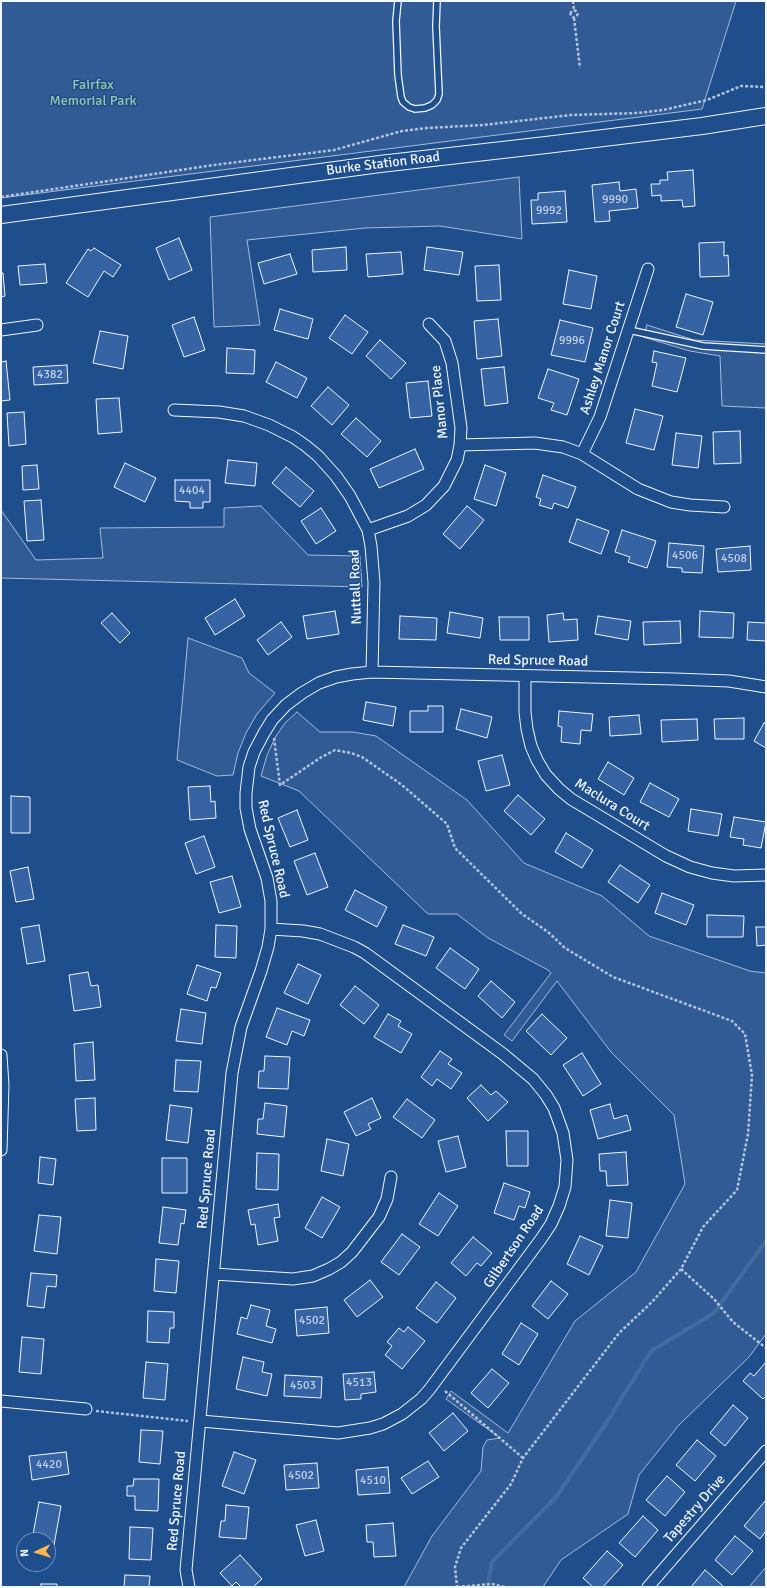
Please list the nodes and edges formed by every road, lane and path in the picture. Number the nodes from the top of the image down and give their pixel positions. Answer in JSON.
{"nodes":[{"id":1,"x":398,"y":1,"type":"edge"},
{"id":2,"x":437,"y":1,"type":"edge"},
{"id":3,"x":572,"y":1,"type":"edge"},
{"id":4,"x":580,"y":68,"type":"dead end"},
{"id":5,"x":766,"y":87,"type":"edge"},
{"id":6,"x":766,"y":116,"type":"edge"},
{"id":7,"x":1,"y":196,"type":"edge"},
{"id":8,"x":1,"y":215,"type":"edge"},
{"id":9,"x":648,"y":269,"type":"dead end"},
{"id":10,"x":429,"y":324,"type":"dead end"},
{"id":11,"x":36,"y":325,"type":"dead end"},
{"id":12,"x":1,"y":330,"type":"edge"},
{"id":13,"x":629,"y":330,"type":"junction"},
{"id":14,"x":766,"y":350,"type":"edge"},
{"id":15,"x":174,"y":410,"type":"dead end"},
{"id":16,"x":460,"y":445,"type":"junction"},
{"id":17,"x":582,"y":454,"type":"junction"},
{"id":18,"x":724,"y":507,"type":"dead end"},
{"id":19,"x":368,"y":530,"type":"junction"},
{"id":20,"x":372,"y":672,"type":"junction"},
{"id":21,"x":525,"y":676,"type":"junction"},
{"id":22,"x":766,"y":687,"type":"edge"},
{"id":23,"x":272,"y":720,"type":"junction"},
{"id":24,"x":766,"y":875,"type":"edge"},
{"id":25,"x":271,"y":929,"type":"junction"},
{"id":26,"x":1,"y":1055,"type":"edge"},
{"id":27,"x":1,"y":1150,"type":"edge"},
{"id":28,"x":391,"y":1177,"type":"dead end"},
{"id":29,"x":681,"y":1269,"type":"junction"},
{"id":30,"x":214,"y":1274,"type":"junction"},
{"id":31,"x":766,"y":1348,"type":"edge"},
{"id":32,"x":445,"y":1391,"type":"dead end"},
{"id":33,"x":1,"y":1401,"type":"edge"},
{"id":34,"x":86,"y":1409,"type":"dead end"},
{"id":35,"x":98,"y":1412,"type":"dead end"},
{"id":36,"x":201,"y":1421,"type":"junction"},
{"id":37,"x":766,"y":1451,"type":"edge"},
{"id":38,"x":523,"y":1458,"type":"junction"},
{"id":39,"x":189,"y":1587,"type":"edge"},
{"id":40,"x":457,"y":1587,"type":"edge"},
{"id":41,"x":505,"y":1587,"type":"edge"},
{"id":42,"x":648,"y":1587,"type":"edge"}],
"edges":[{"from":1,"to":2,"type":"lane"},
{"from":3,"to":4,"type":"path"},
{"from":5,"to":7,"type":"path"},
{"from":6,"to":8,"type":"street","name":"Burke Station Road"},
{"from":9,"to":13,"type":"street","name":"Ashley Manor Court"},
{"from":10,"to":16,"type":"street","name":"Manor Place"},
{"from":11,"to":12,"type":"street"},
{"from":13,"to":14,"type":"lane"},
{"from":13,"to":17,"type":"street","name":"Ashley Manor Court"},
{"from":15,"to":19,"type":"street","name":"Nuttall Road"},
{"from":16,"to":17,"type":"street"},
{"from":16,"to":19,"type":"street","name":"Manor Place"},
{"from":17,"to":18,"type":"street"},
{"from":19,"to":20,"type":"street","name":"Nuttall Road"},
{"from":20,"to":21,"type":"street","name":"Red Spruce Road"},
{"from":20,"to":23,"type":"street","name":"Red Spruce Road"},
{"from":21,"to":22,"type":"street","name":"Red Spruce Road"},
{"from":21,"to":24,"type":"street","name":"Maclura Court"},
{"from":23,"to":25,"type":"street","name":"Red Spruce Road"},
{"from":23,"to":29,"type":"path"},
{"from":25,"to":30,"type":"street","name":"Red Spruce Road"},
{"from":25,"to":36,"type":"street","name":"Gilbertson Road"},
{"from":26,"to":27,"type":"street"},
{"from":28,"to":30,"type":"street"},
{"from":29,"to":31,"type":"path"},
{"from":29,"to":38,"type":"path"},
{"from":30,"to":36,"type":"street","name":"Red Spruce Road"},
{"from":32,"to":38,"type":"path"},
{"from":33,"to":34,"type":"street"},
{"from":35,"to":36,"type":"path"},
{"from":36,"to":39,"type":"street","name":"Red Spruce Road"},
{"from":37,"to":42,"type":"street","name":"Tapestry Drive"},
{"from":38,"to":40,"type":"path"},
{"from":40,"to":41,"type":"path"}]}
